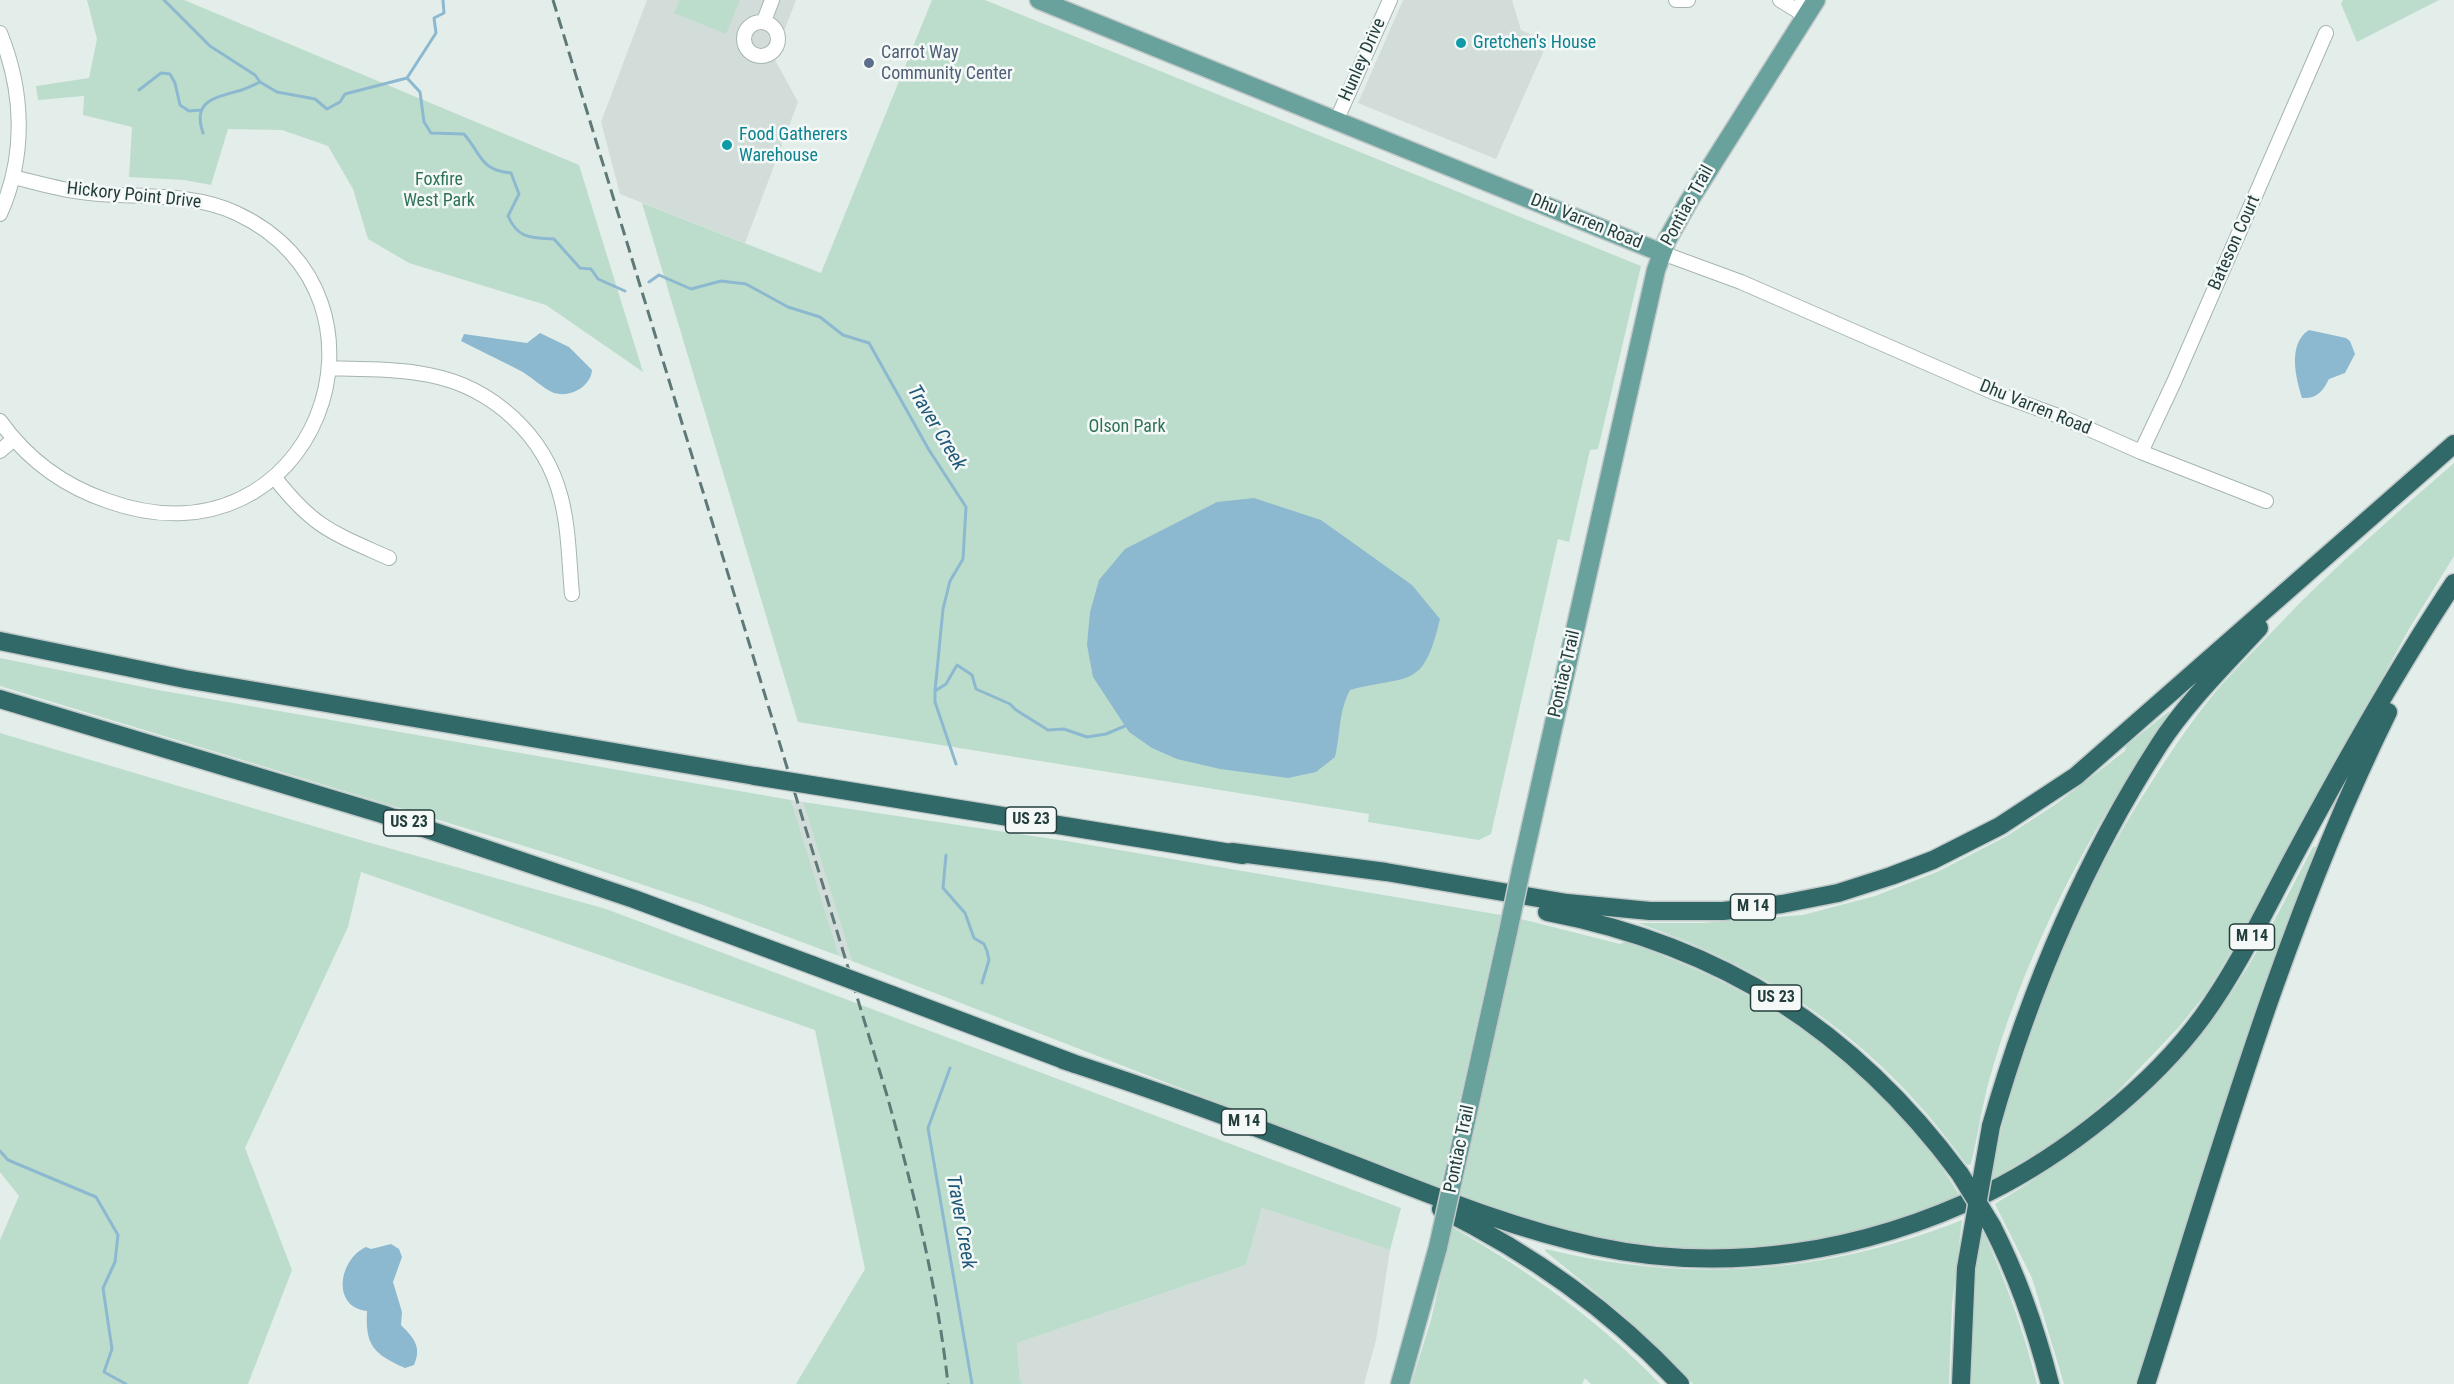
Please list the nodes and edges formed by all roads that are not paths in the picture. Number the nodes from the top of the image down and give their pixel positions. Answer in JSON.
{"nodes":[{"id":1,"x":772,"y":0,"type":"edge"},
{"id":2,"x":1039,"y":0,"type":"edge"},
{"id":3,"x":1390,"y":0,"type":"edge"},
{"id":4,"x":1676,"y":0,"type":"edge"},
{"id":5,"x":1688,"y":0,"type":"edge"},
{"id":6,"x":1780,"y":0,"type":"edge"},
{"id":7,"x":1809,"y":6,"type":"edge"},
{"id":8,"x":764,"y":21,"type":"dead end"},
{"id":9,"x":0,"y":33,"type":"edge"},
{"id":10,"x":2326,"y":33,"type":"dead end"},
{"id":11,"x":1337,"y":119,"type":"junction"},
{"id":12,"x":13,"y":177,"type":"junction"},
{"id":13,"x":0,"y":214,"type":"edge"},
{"id":14,"x":1662,"y":253,"type":"junction"},
{"id":15,"x":328,"y":368,"type":"junction"},
{"id":16,"x":0,"y":421,"type":"edge"},
{"id":17,"x":14,"y":439,"type":"junction"},
{"id":18,"x":2454,"y":444,"type":"edge"},
{"id":19,"x":0,"y":451,"type":"edge"},
{"id":20,"x":2141,"y":452,"type":"junction"},
{"id":21,"x":275,"y":478,"type":"junction"},
{"id":22,"x":2266,"y":501,"type":"dead end"},
{"id":23,"x":389,"y":558,"type":"dead end"},
{"id":24,"x":2307,"y":576,"type":"junction"},
{"id":25,"x":2454,"y":583,"type":"edge"},
{"id":26,"x":572,"y":594,"type":"dead end"},
{"id":27,"x":2424,"y":632,"type":"junction"},
{"id":28,"x":0,"y":641,"type":"edge"},
{"id":29,"x":0,"y":699,"type":"edge"},
{"id":30,"x":1232,"y":852,"type":"junction"},
{"id":31,"x":1063,"y":1060,"type":"junction"},
{"id":32,"x":1400,"y":1384,"type":"edge"},
{"id":33,"x":1680,"y":1384,"type":"edge"},
{"id":34,"x":1962,"y":1384,"type":"edge"},
{"id":35,"x":2050,"y":1384,"type":"edge"},
{"id":36,"x":2146,"y":1384,"type":"edge"}],
"edges":[{"from":1,"to":8,"type":"street"},
{"from":2,"to":11,"type":"main road","name":"Dhu Varren Road"},
{"from":3,"to":11,"type":"street","name":"Hunley Drive"},
{"from":4,"to":5,"type":"street"},
{"from":6,"to":7,"type":"street"},
{"from":7,"to":14,"type":"main road","name":"Pontiac Trail"},
{"from":9,"to":12,"type":"street"},
{"from":10,"to":20,"type":"street","name":"Bateson Court"},
{"from":11,"to":14,"type":"main road","name":"Dhu Varren Road"},
{"from":12,"to":13,"type":"street"},
{"from":12,"to":15,"type":"street","name":"Hickory Point Drive"},
{"from":14,"to":20,"type":"street","name":"Dhu Varren Road"},
{"from":14,"to":32,"type":"main road","name":"Pontiac Trail","bridge":true},
{"from":15,"to":21,"type":"street","name":"Hickory Point Drive"},
{"from":15,"to":26,"type":"street"},
{"from":16,"to":17,"type":"street","name":"Hickory Point Drive"},
{"from":17,"to":19,"type":"street"},
{"from":17,"to":21,"type":"street","name":"Hickory Point Drive"},
{"from":18,"to":24,"type":"highway","number":"M 14"},
{"from":20,"to":22,"type":"street","name":"Dhu Varren Road"},
{"from":21,"to":23,"type":"street"},
{"from":24,"to":30,"type":"highway","number":"M 14"},
{"from":24,"to":34,"type":"highway","bridge":true},
{"from":25,"to":27,"type":"highway","number":"M 14"},
{"from":27,"to":31,"type":"highway","number":"M 14"},
{"from":27,"to":36,"type":"highway"},
{"from":28,"to":30,"type":"highway","number":"US 23","bridge":true},
{"from":29,"to":31,"type":"highway","number":"US 23","bridge":true},
{"from":30,"to":35,"type":"highway","number":"US 23","bridge":true},
{"from":31,"to":33,"type":"highway","number":"US 23"}]}
